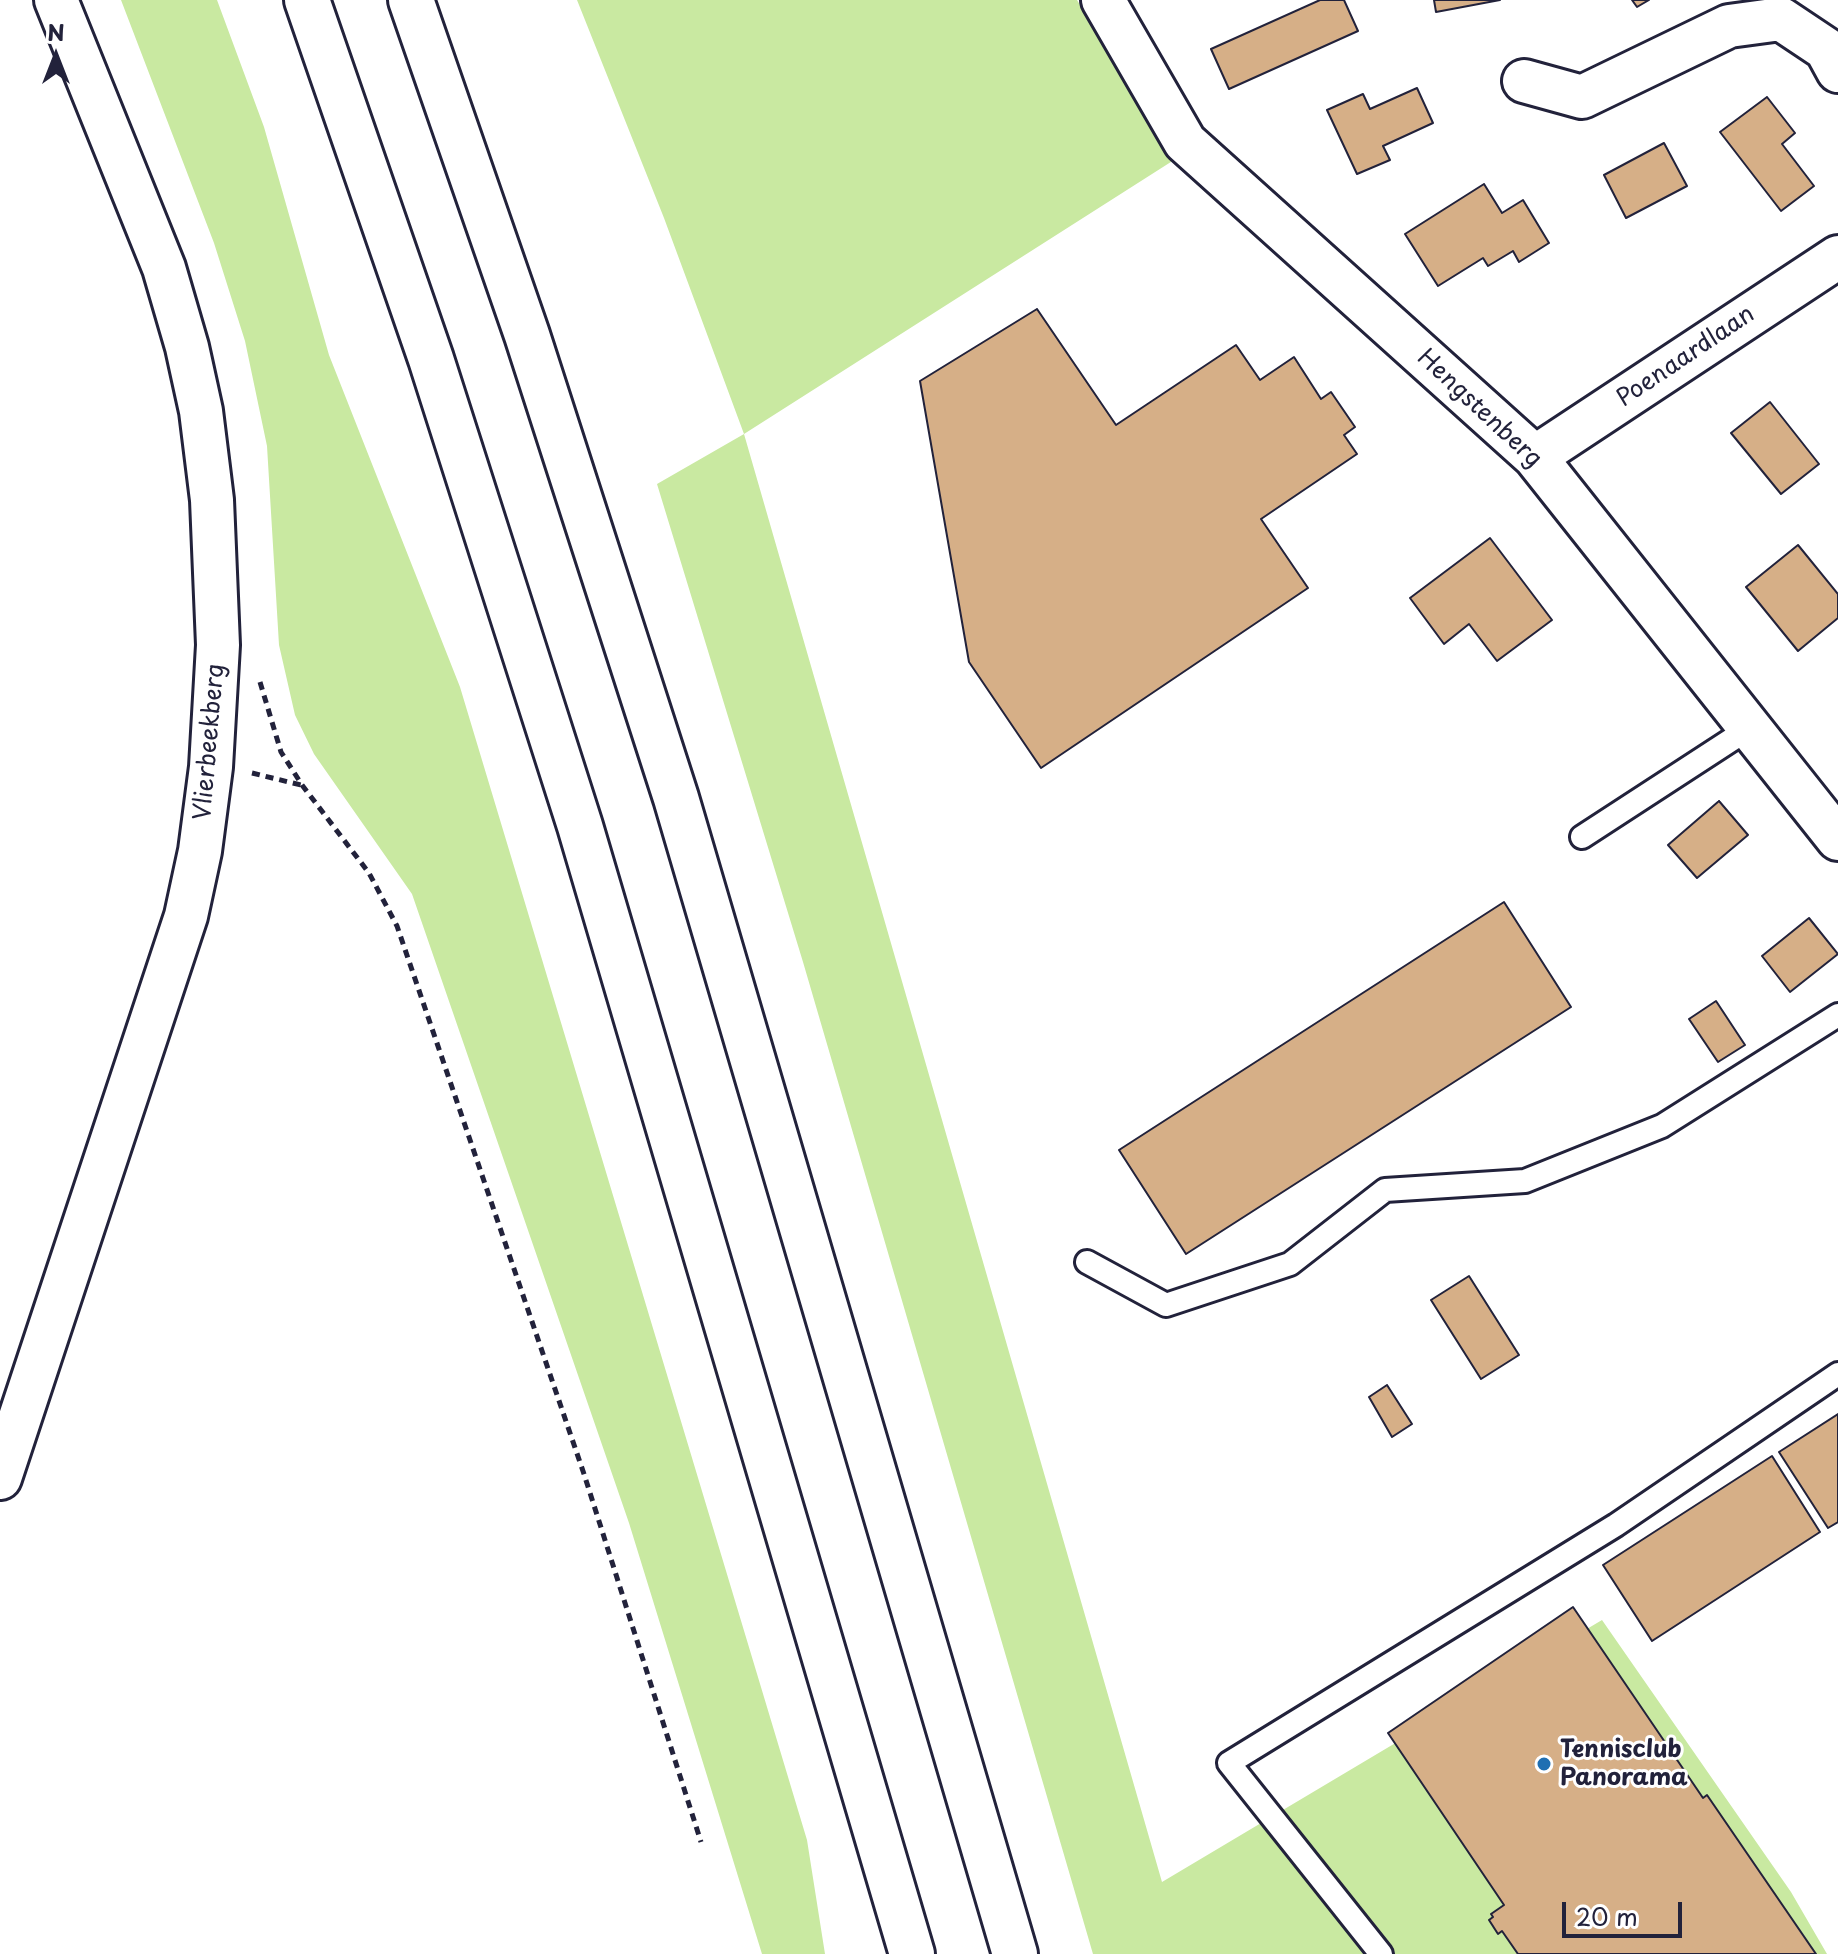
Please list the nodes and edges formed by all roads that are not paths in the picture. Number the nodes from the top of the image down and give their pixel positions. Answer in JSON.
{"nodes":[{"id":1,"x":56,"y":0,"type":"edge"},
{"id":2,"x":307,"y":0,"type":"edge"},
{"id":3,"x":411,"y":0,"type":"edge"},
{"id":4,"x":1103,"y":0,"type":"edge"},
{"id":5,"x":1838,"y":71,"type":"edge"},
{"id":6,"x":1524,"y":81,"type":"dead end"},
{"id":7,"x":1838,"y":257,"type":"edge"},
{"id":8,"x":1535,"y":457,"type":"junction"},
{"id":9,"x":1748,"y":729,"type":"junction"},
{"id":10,"x":1582,"y":837,"type":"dead end"},
{"id":11,"x":1838,"y":839,"type":"edge"},
{"id":12,"x":1838,"y":1015,"type":"edge"},
{"id":13,"x":1087,"y":1262,"type":"dead end"},
{"id":14,"x":1838,"y":1374,"type":"edge"},
{"id":15,"x":0,"y":1478,"type":"edge"},
{"id":16,"x":912,"y":1954,"type":"edge"},
{"id":17,"x":1015,"y":1954,"type":"edge"},
{"id":18,"x":1381,"y":1954,"type":"edge"}],
"edges":[{"from":1,"to":15,"type":"street","name":"Vlierbeekberg"},
{"from":2,"to":16,"type":"highway"},
{"from":3,"to":17,"type":"highway"},
{"from":4,"to":8,"type":"street","name":"Hengstenberg"},
{"from":5,"to":6,"type":"street"},
{"from":7,"to":8,"type":"street","name":"Poenaardlaan"},
{"from":8,"to":9,"type":"street","name":"Hengstenberg"},
{"from":9,"to":10,"type":"lane"},
{"from":9,"to":11,"type":"street","name":"Hengstenberg"},
{"from":12,"to":13,"type":"lane"},
{"from":14,"to":18,"type":"lane"}]}
